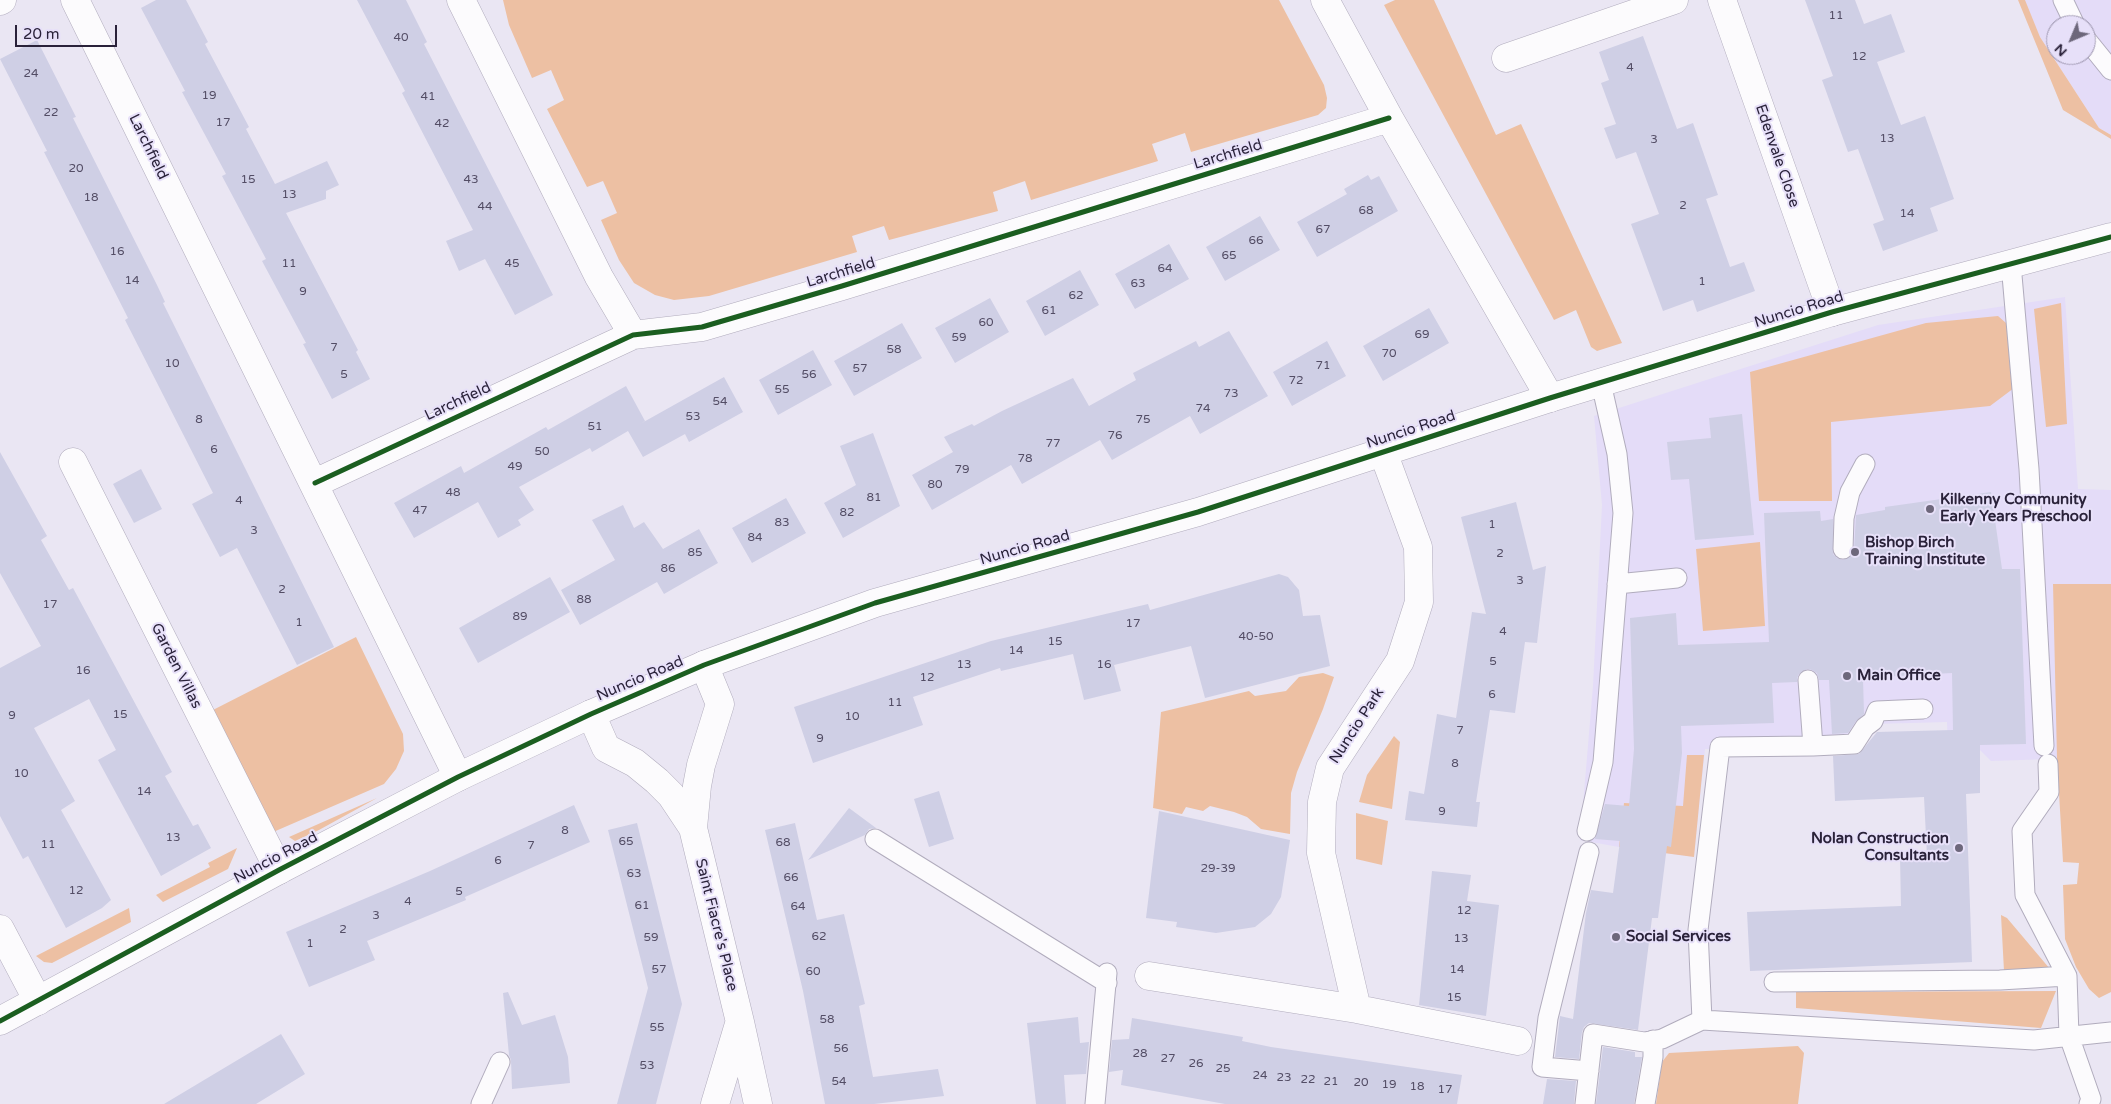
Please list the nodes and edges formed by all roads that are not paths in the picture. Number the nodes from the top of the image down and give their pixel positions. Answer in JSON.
{"nodes":[{"id":1,"x":75,"y":0,"type":"edge"},
{"id":2,"x":461,"y":0,"type":"edge"},
{"id":3,"x":1325,"y":0,"type":"edge"},
{"id":4,"x":1674,"y":0,"type":"edge"},
{"id":5,"x":1722,"y":0,"type":"edge"},
{"id":6,"x":2063,"y":0,"type":"edge"},
{"id":7,"x":2070,"y":15,"type":"edge"},
{"id":8,"x":2096,"y":51,"type":"edge"},
{"id":9,"x":1506,"y":58,"type":"dead end"},
{"id":10,"x":2111,"y":70,"type":"edge"},
{"id":11,"x":1389,"y":118,"type":"junction"},
{"id":12,"x":2111,"y":237,"type":"edge"},
{"id":13,"x":2011,"y":264,"type":"junction"},
{"id":14,"x":1832,"y":312,"type":"junction"},
{"id":15,"x":633,"y":335,"type":"junction"},
{"id":16,"x":1601,"y":383,"type":"junction"},
{"id":17,"x":1550,"y":398,"type":"junction"},
{"id":18,"x":1383,"y":452,"type":"junction"},
{"id":19,"x":73,"y":462,"type":"dead end"},
{"id":20,"x":1866,"y":464,"type":"dead end"},
{"id":21,"x":315,"y":483,"type":"junction"},
{"id":22,"x":1843,"y":548,"type":"dead end"},
{"id":23,"x":1677,"y":578,"type":"dead end"},
{"id":24,"x":1617,"y":584,"type":"junction"},
{"id":25,"x":704,"y":665,"type":"junction"},
{"id":26,"x":1808,"y":680,"type":"dead end"},
{"id":27,"x":1923,"y":709,"type":"dead end"},
{"id":28,"x":591,"y":714,"type":"junction"},
{"id":29,"x":1813,"y":746,"type":"junction"},
{"id":30,"x":2044,"y":746,"type":"dead end"},
{"id":31,"x":2048,"y":764,"type":"dead end"},
{"id":32,"x":458,"y":777,"type":"junction"},
{"id":33,"x":693,"y":828,"type":"junction"},
{"id":34,"x":1587,"y":831,"type":"dead end"},
{"id":35,"x":875,"y":839,"type":"dead end"},
{"id":36,"x":1589,"y":852,"type":"dead end"},
{"id":37,"x":279,"y":870,"type":"junction"},
{"id":38,"x":0,"y":930,"type":"edge"},
{"id":39,"x":1149,"y":976,"type":"dead end"},
{"id":40,"x":2067,"y":976,"type":"junction"},
{"id":41,"x":1774,"y":982,"type":"dead end"},
{"id":42,"x":38,"y":1002,"type":"junction"},
{"id":43,"x":1357,"y":1009,"type":"junction"},
{"id":44,"x":1702,"y":1020,"type":"junction"},
{"id":45,"x":0,"y":1021,"type":"edge"},
{"id":46,"x":740,"y":1022,"type":"junction"},
{"id":47,"x":2111,"y":1032,"type":"edge"},
{"id":48,"x":2069,"y":1036,"type":"junction"},
{"id":49,"x":1653,"y":1040,"type":"junction"},
{"id":50,"x":1518,"y":1041,"type":"dead end"},
{"id":51,"x":500,"y":1062,"type":"dead end"},
{"id":52,"x":1588,"y":1071,"type":"junction"},
{"id":53,"x":481,"y":1104,"type":"edge"},
{"id":54,"x":715,"y":1104,"type":"edge"},
{"id":55,"x":758,"y":1104,"type":"edge"},
{"id":56,"x":1095,"y":1104,"type":"edge"},
{"id":57,"x":1585,"y":1104,"type":"edge"},
{"id":58,"x":1645,"y":1104,"type":"edge"},
{"id":59,"x":2089,"y":1104,"type":"edge"}],
"edges":[{"from":1,"to":21,"type":"street","name":"Larchfield"},
{"from":2,"to":15,"type":"street"},
{"from":3,"to":11,"type":"street"},
{"from":4,"to":9,"type":"street"},
{"from":5,"to":14,"type":"street","name":"Edenvale Close"},
{"from":6,"to":7,"type":"lane"},
{"from":8,"to":10,"type":"lane"},
{"from":11,"to":15,"type":"street","name":"Larchfield"},
{"from":11,"to":17,"type":"street"},
{"from":12,"to":13,"type":"street","name":"Nuncio Road"},
{"from":13,"to":14,"type":"street","name":"Nuncio Road"},
{"from":13,"to":30,"type":"lane"},
{"from":14,"to":16,"type":"street","name":"Nuncio Road"},
{"from":15,"to":21,"type":"street","name":"Larchfield"},
{"from":16,"to":17,"type":"street","name":"Nuncio Road"},
{"from":16,"to":24,"type":"lane"},
{"from":17,"to":18,"type":"street","name":"Nuncio Road"},
{"from":18,"to":25,"type":"street","name":"Nuncio Road"},
{"from":18,"to":43,"type":"street","name":"Nuncio Park"},
{"from":19,"to":37,"type":"street","name":"Garden Villas"},
{"from":20,"to":22,"type":"lane"},
{"from":21,"to":32,"type":"street","name":"Larchfield"},
{"from":23,"to":24,"type":"lane"},
{"from":24,"to":34,"type":"lane"},
{"from":25,"to":28,"type":"street","name":"Nuncio Road"},
{"from":25,"to":33,"type":"street","name":"Saint Fiacre's Place"},
{"from":26,"to":29,"type":"lane"},
{"from":27,"to":29,"type":"lane"},
{"from":28,"to":32,"type":"street","name":"Nuncio Road"},
{"from":28,"to":33,"type":"street","name":"Saint Fiacre's Place"},
{"from":29,"to":44,"type":"lane"},
{"from":31,"to":40,"type":"lane"},
{"from":32,"to":37,"type":"street","name":"Nuncio Road"},
{"from":33,"to":46,"type":"street","name":"Saint Fiacre's Place"},
{"from":35,"to":56,"type":"lane"},
{"from":36,"to":52,"type":"lane"},
{"from":37,"to":42,"type":"street","name":"Nuncio Road"},
{"from":38,"to":42,"type":"street"},
{"from":39,"to":43,"type":"street"},
{"from":40,"to":41,"type":"lane"},
{"from":40,"to":48,"type":"lane"},
{"from":42,"to":45,"type":"street","name":"Nuncio Road"},
{"from":43,"to":50,"type":"street"},
{"from":44,"to":48,"type":"lane"},
{"from":44,"to":49,"type":"lane"},
{"from":46,"to":54,"type":"street"},
{"from":46,"to":55,"type":"street","name":"Saint Fiacre's Place"},
{"from":47,"to":48,"type":"lane"},
{"from":48,"to":59,"type":"lane"},
{"from":49,"to":52,"type":"lane"},
{"from":49,"to":58,"type":"lane"},
{"from":51,"to":53,"type":"lane"},
{"from":52,"to":57,"type":"lane"}]}
